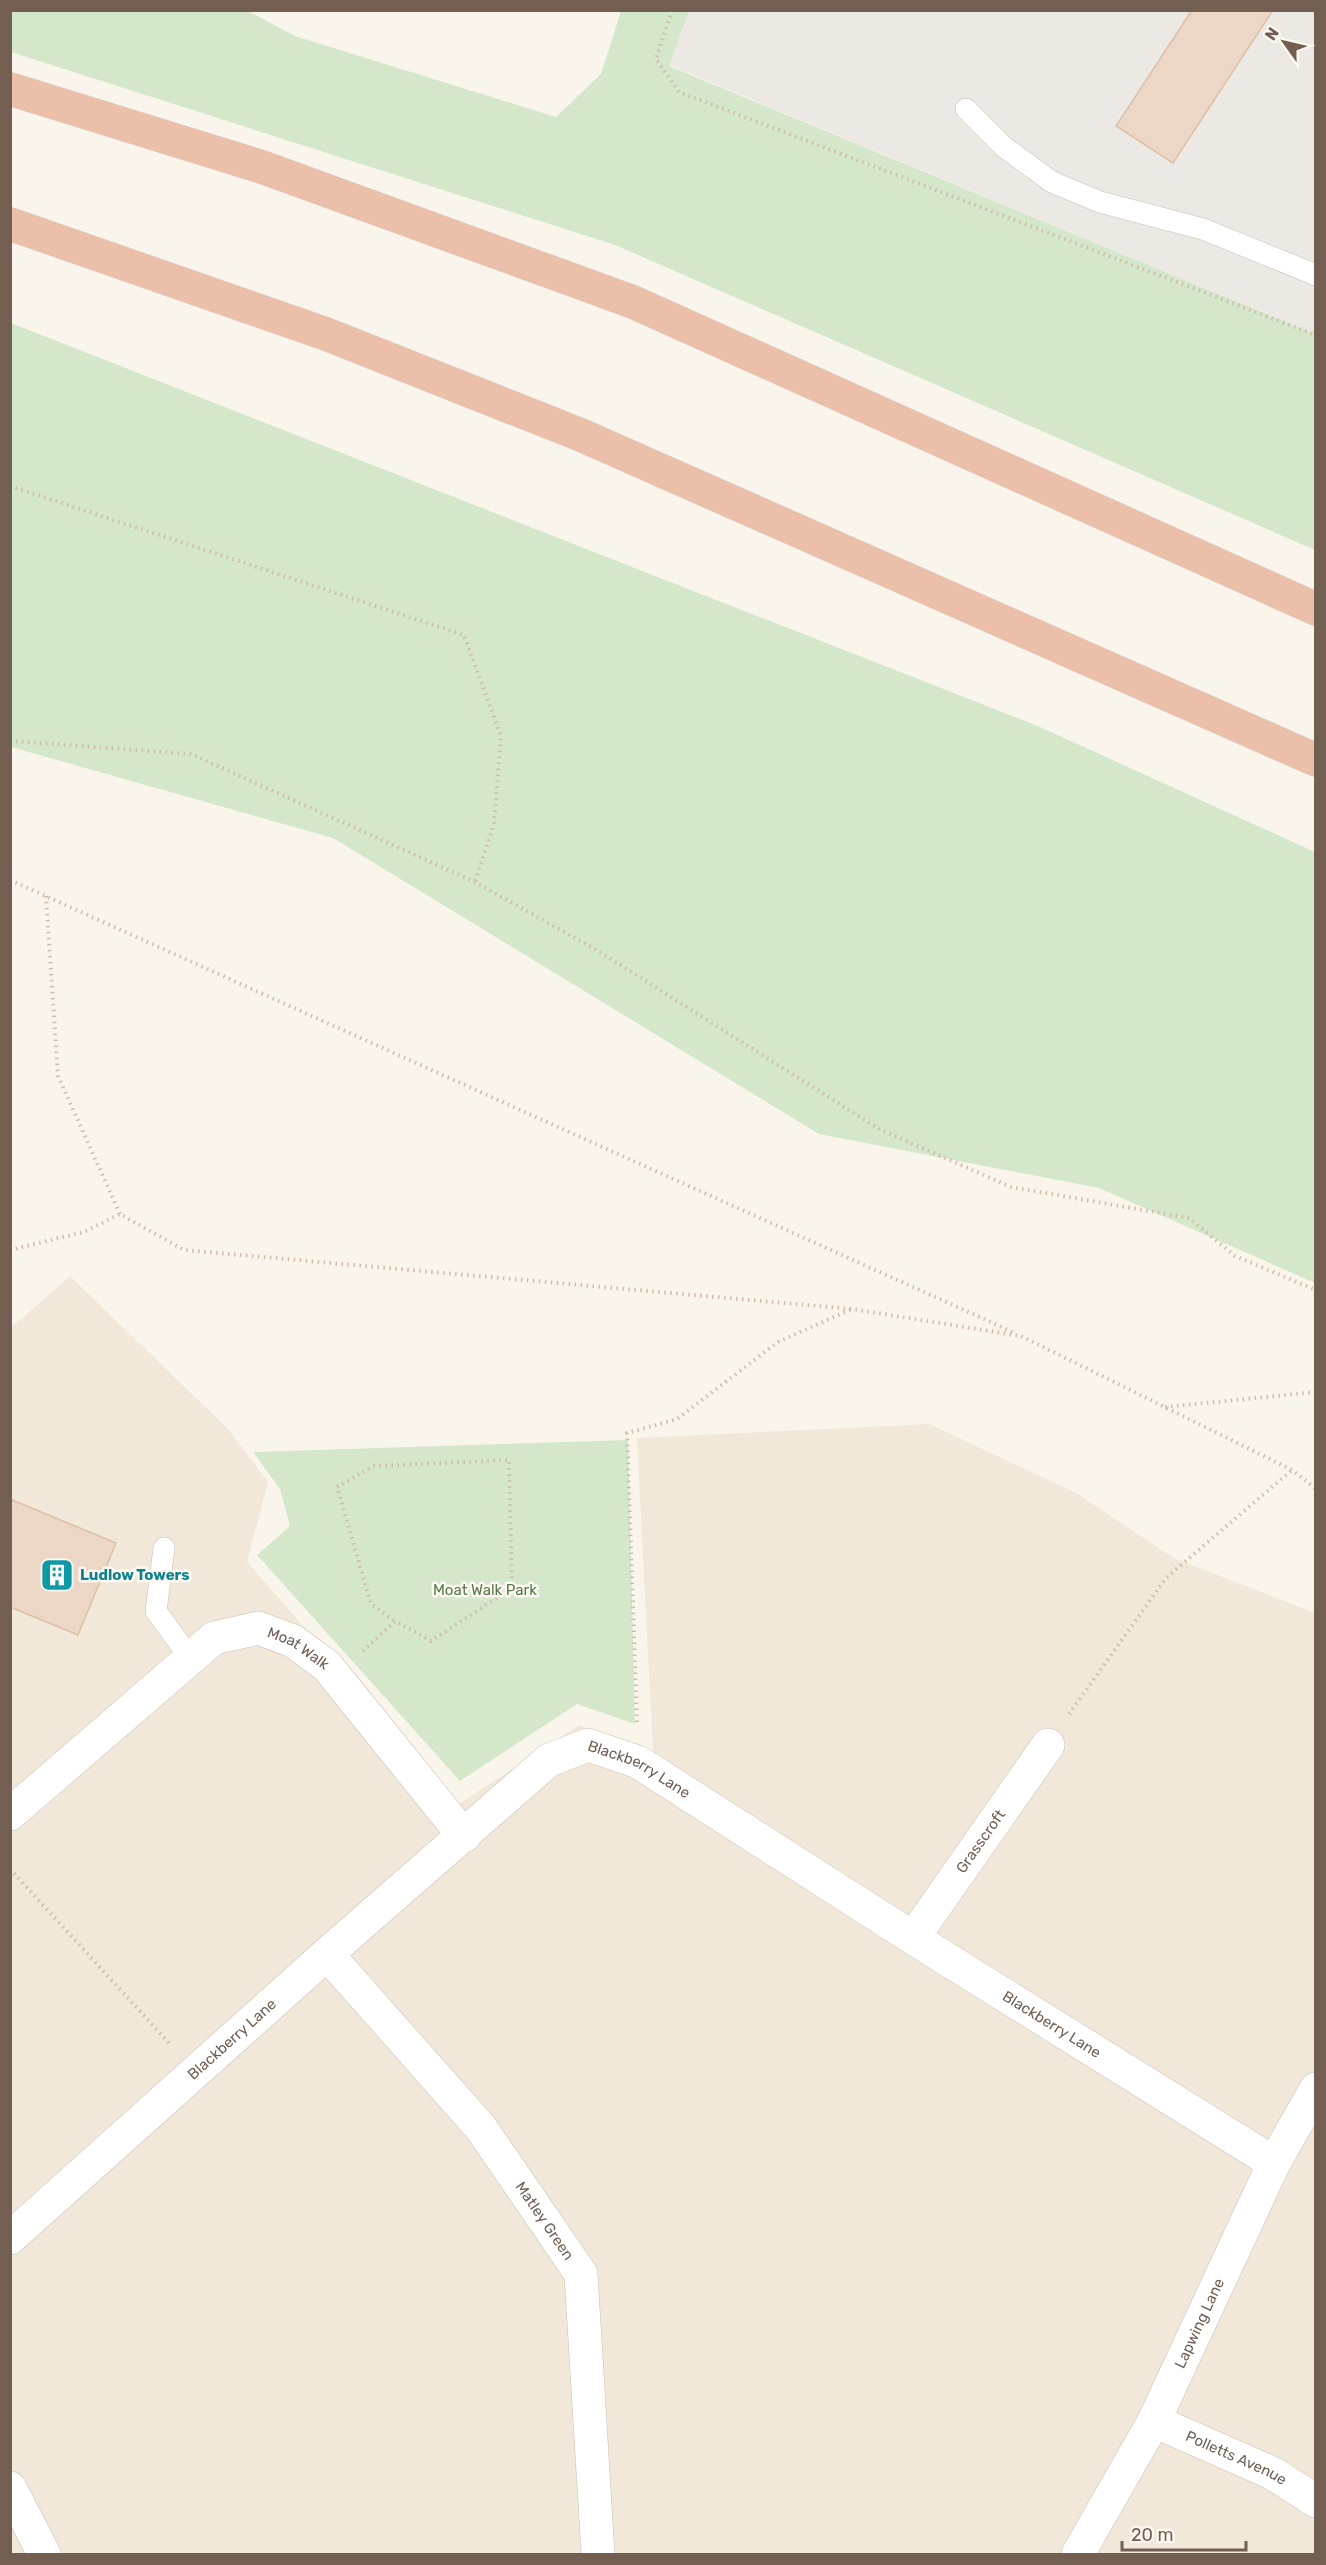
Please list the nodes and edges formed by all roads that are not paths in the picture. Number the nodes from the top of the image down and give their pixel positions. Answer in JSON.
{"nodes":[{"id":1,"x":10,"y":89,"type":"edge"},
{"id":2,"x":966,"y":109,"type":"dead end"},
{"id":3,"x":10,"y":224,"type":"edge"},
{"id":4,"x":1316,"y":274,"type":"edge"},
{"id":5,"x":1316,"y":609,"type":"edge"},
{"id":6,"x":1316,"y":760,"type":"edge"},
{"id":7,"x":164,"y":1548,"type":"dead end"},
{"id":8,"x":190,"y":1658,"type":"junction"},
{"id":9,"x":1048,"y":1745,"type":"road end"},
{"id":10,"x":10,"y":1814,"type":"edge"},
{"id":11,"x":464,"y":1836,"type":"junction"},
{"id":12,"x":913,"y":1938,"type":"junction"},
{"id":13,"x":327,"y":1954,"type":"junction"},
{"id":14,"x":1316,"y":2089,"type":"edge"},
{"id":15,"x":1274,"y":2163,"type":"junction"},
{"id":16,"x":10,"y":2238,"type":"edge"},
{"id":17,"x":1154,"y":2421,"type":"junction"},
{"id":18,"x":10,"y":2488,"type":"edge"},
{"id":19,"x":1316,"y":2501,"type":"edge"},
{"id":20,"x":44,"y":2554,"type":"edge"},
{"id":21,"x":598,"y":2554,"type":"edge"},
{"id":22,"x":1078,"y":2554,"type":"edge"}],
"edges":[{"from":1,"to":5,"type":"highway"},
{"from":2,"to":4,"type":"lane"},
{"from":3,"to":6,"type":"highway"},
{"from":7,"to":8,"type":"lane"},
{"from":8,"to":10,"type":"street","name":"Moat Walk"},
{"from":8,"to":11,"type":"street","name":"Moat Walk"},
{"from":9,"to":12,"type":"street","name":"Grasscroft"},
{"from":11,"to":12,"type":"street","name":"Blackberry Lane"},
{"from":11,"to":13,"type":"street","name":"Blackberry Lane"},
{"from":12,"to":15,"type":"street","name":"Blackberry Lane"},
{"from":13,"to":16,"type":"street","name":"Blackberry Lane"},
{"from":13,"to":21,"type":"street","name":"Matley Green"},
{"from":14,"to":15,"type":"street","name":"Lapwing Lane"},
{"from":15,"to":17,"type":"street","name":"Lapwing Lane"},
{"from":17,"to":19,"type":"street","name":"Polletts Avenue"},
{"from":17,"to":22,"type":"street","name":"Lapwing Lane"},
{"from":18,"to":20,"type":"street"}]}
